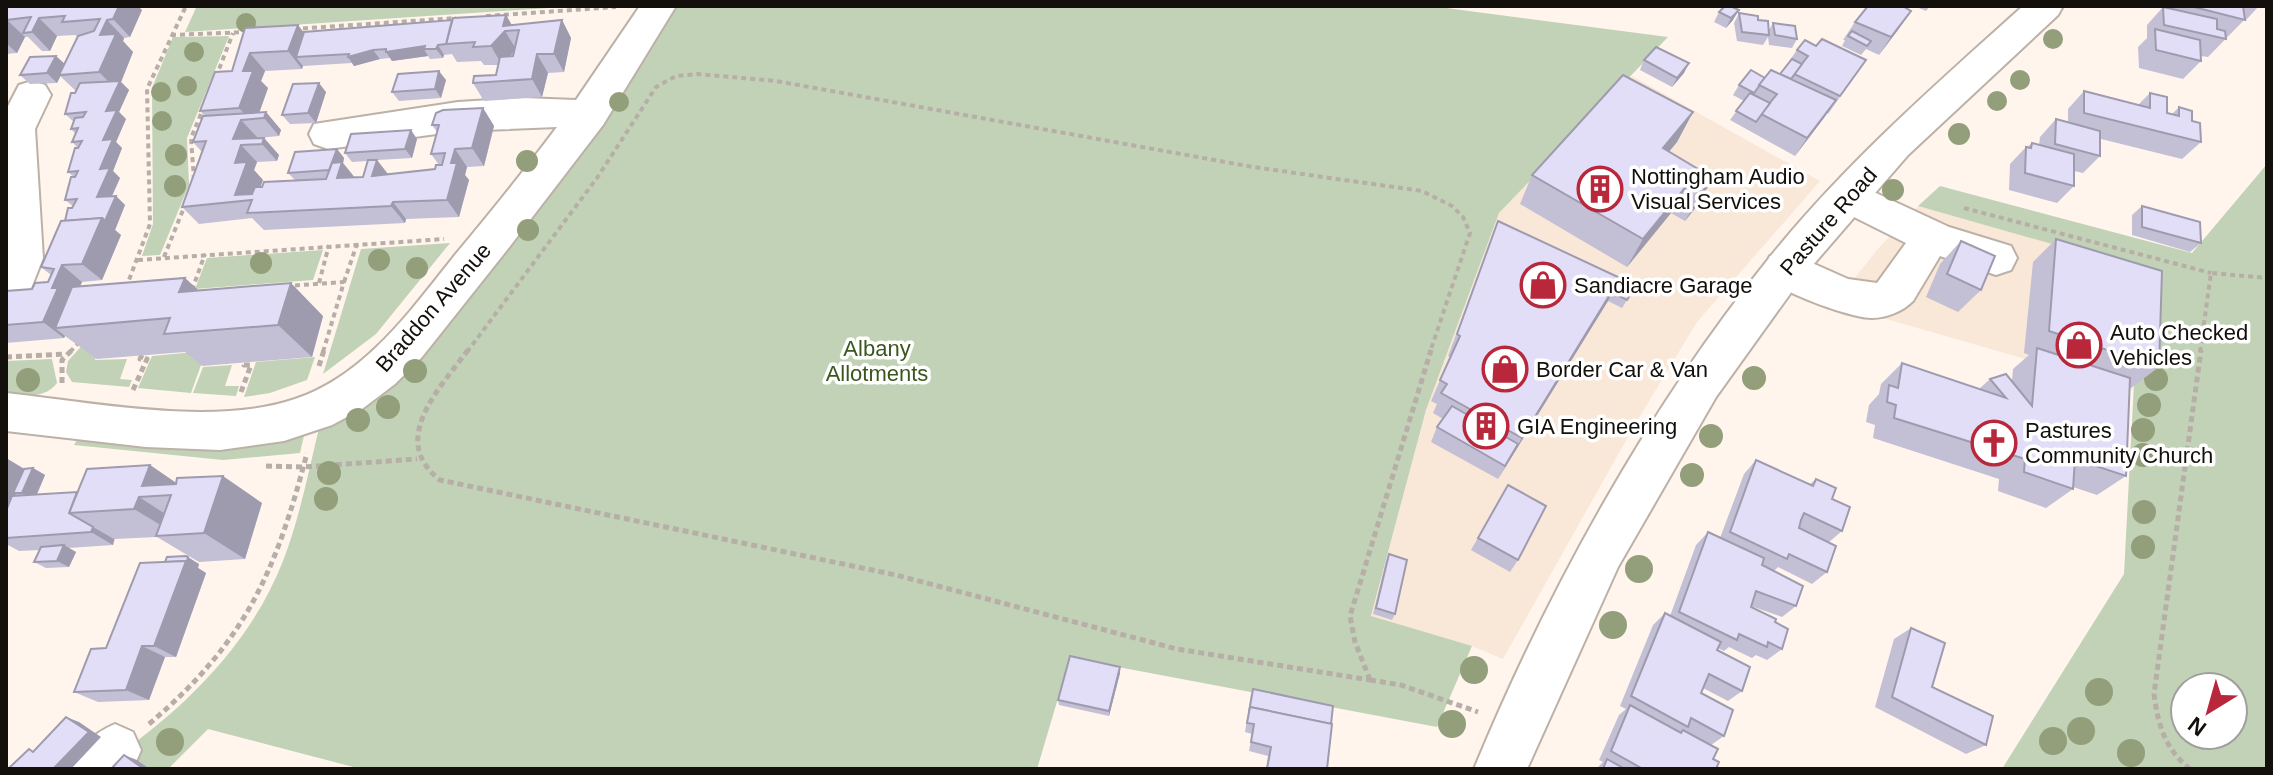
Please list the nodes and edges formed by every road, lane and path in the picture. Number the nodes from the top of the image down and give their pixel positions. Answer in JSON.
{"nodes":[{"id":1,"x":186,"y":6,"type":"edge"},
{"id":2,"x":630,"y":6,"type":"edge"},
{"id":3,"x":658,"y":6,"type":"edge"},
{"id":4,"x":2045,"y":6,"type":"edge"},
{"id":5,"x":280,"y":30,"type":"edge"},
{"id":6,"x":249,"y":32,"type":"edge"},
{"id":7,"x":233,"y":33,"type":"junction"},
{"id":8,"x":171,"y":35,"type":"junction"},
{"id":9,"x":212,"y":86,"type":"edge"},
{"id":10,"x":32,"y":95,"type":"dead end"},
{"id":11,"x":207,"y":99,"type":"edge"},
{"id":12,"x":589,"y":115,"type":"junction"},
{"id":13,"x":328,"y":134,"type":"dead end"},
{"id":14,"x":194,"y":183,"type":"edge"},
{"id":15,"x":189,"y":195,"type":"edge"},
{"id":16,"x":1848,"y":196,"type":"junction"},
{"id":17,"x":1959,"y":207,"type":"dead end"},
{"id":18,"x":495,"y":236,"type":"junction"},
{"id":19,"x":1930,"y":236,"type":"junction"},
{"id":20,"x":357,"y":244,"type":"junction"},
{"id":21,"x":329,"y":245,"type":"junction"},
{"id":22,"x":205,"y":254,"type":"junction"},
{"id":23,"x":164,"y":257,"type":"junction"},
{"id":24,"x":1996,"y":258,"type":"edge"},
{"id":25,"x":138,"y":260,"type":"junction"},
{"id":26,"x":1785,"y":268,"type":"junction"},
{"id":27,"x":2211,"y":273,"type":"junction"},
{"id":28,"x":2267,"y":278,"type":"edge"},
{"id":29,"x":344,"y":282,"type":"junction"},
{"id":30,"x":319,"y":284,"type":"junction"},
{"id":31,"x":271,"y":287,"type":"edge"},
{"id":32,"x":204,"y":292,"type":"edge"},
{"id":33,"x":191,"y":293,"type":"junction"},
{"id":34,"x":179,"y":294,"type":"edge"},
{"id":35,"x":121,"y":298,"type":"edge"},
{"id":36,"x":6,"y":302,"type":"edge"},
{"id":37,"x":86,"y":335,"type":"edge"},
{"id":38,"x":67,"y":354,"type":"junction"},
{"id":39,"x":142,"y":355,"type":"edge"},
{"id":40,"x":6,"y":357,"type":"edge"},
{"id":41,"x":244,"y":362,"type":"edge"},
{"id":42,"x":244,"y":385,"type":"dead end"},
{"id":43,"x":76,"y":387,"type":"dead end"},
{"id":44,"x":147,"y":394,"type":"dead end"},
{"id":45,"x":317,"y":394,"type":"junction"},
{"id":46,"x":6,"y":412,"type":"edge"},
{"id":47,"x":417,"y":459,"type":"junction"},
{"id":48,"x":304,"y":467,"type":"junction"},
{"id":49,"x":1370,"y":681,"type":"junction"},
{"id":50,"x":1448,"y":701,"type":"dead end"},
{"id":51,"x":106,"y":759,"type":"edge"},
{"id":52,"x":1500,"y":769,"type":"edge"},
{"id":53,"x":2190,"y":769,"type":"edge"}],
"edges":[{"from":1,"to":8,"type":"path"},
{"from":2,"to":5,"type":"path"},
{"from":3,"to":12,"type":"main road","name":"Braddon Avenue"},
{"from":4,"to":16,"type":"main road","name":"Pasture Road"},
{"from":6,"to":7,"type":"path"},
{"from":7,"to":8,"type":"path"},
{"from":7,"to":9,"type":"path"},
{"from":8,"to":25,"type":"path"},
{"from":10,"to":36,"type":"main road"},
{"from":11,"to":14,"type":"path"},
{"from":12,"to":13,"type":"main road"},
{"from":12,"to":18,"type":"main road","name":"Braddon Avenue"},
{"from":15,"to":23,"type":"path"},
{"from":16,"to":19,"type":"main road"},
{"from":16,"to":26,"type":"main road","name":"Pasture Road"},
{"from":17,"to":27,"type":"path"},
{"from":18,"to":20,"type":"path"},
{"from":18,"to":45,"type":"main road","name":"Braddon Avenue"},
{"from":19,"to":24,"type":"main road"},
{"from":19,"to":26,"type":"main road"},
{"from":20,"to":21,"type":"path"},
{"from":20,"to":29,"type":"path"},
{"from":21,"to":22,"type":"path"},
{"from":21,"to":30,"type":"path"},
{"from":22,"to":23,"type":"path"},
{"from":22,"to":33,"type":"path"},
{"from":23,"to":25,"type":"path"},
{"from":25,"to":35,"type":"path"},
{"from":26,"to":52,"type":"main road","name":"Pasture Road"},
{"from":27,"to":28,"type":"path"},
{"from":27,"to":53,"type":"path"},
{"from":29,"to":30,"type":"path"},
{"from":29,"to":45,"type":"path"},
{"from":30,"to":31,"type":"path"},
{"from":32,"to":33,"type":"path"},
{"from":33,"to":34,"type":"path"},
{"from":37,"to":38,"type":"path"},
{"from":38,"to":40,"type":"path"},
{"from":38,"to":43,"type":"path"},
{"from":39,"to":44,"type":"path"},
{"from":41,"to":42,"type":"path"},
{"from":45,"to":46,"type":"main road","name":"Braddon Avenue"},
{"from":45,"to":48,"type":"path"},
{"from":47,"to":48,"type":"path"},
{"from":47,"to":49,"type":"path"},
{"from":47,"to":49,"type":"path"},
{"from":48,"to":51,"type":"path"},
{"from":49,"to":50,"type":"path"}]}
